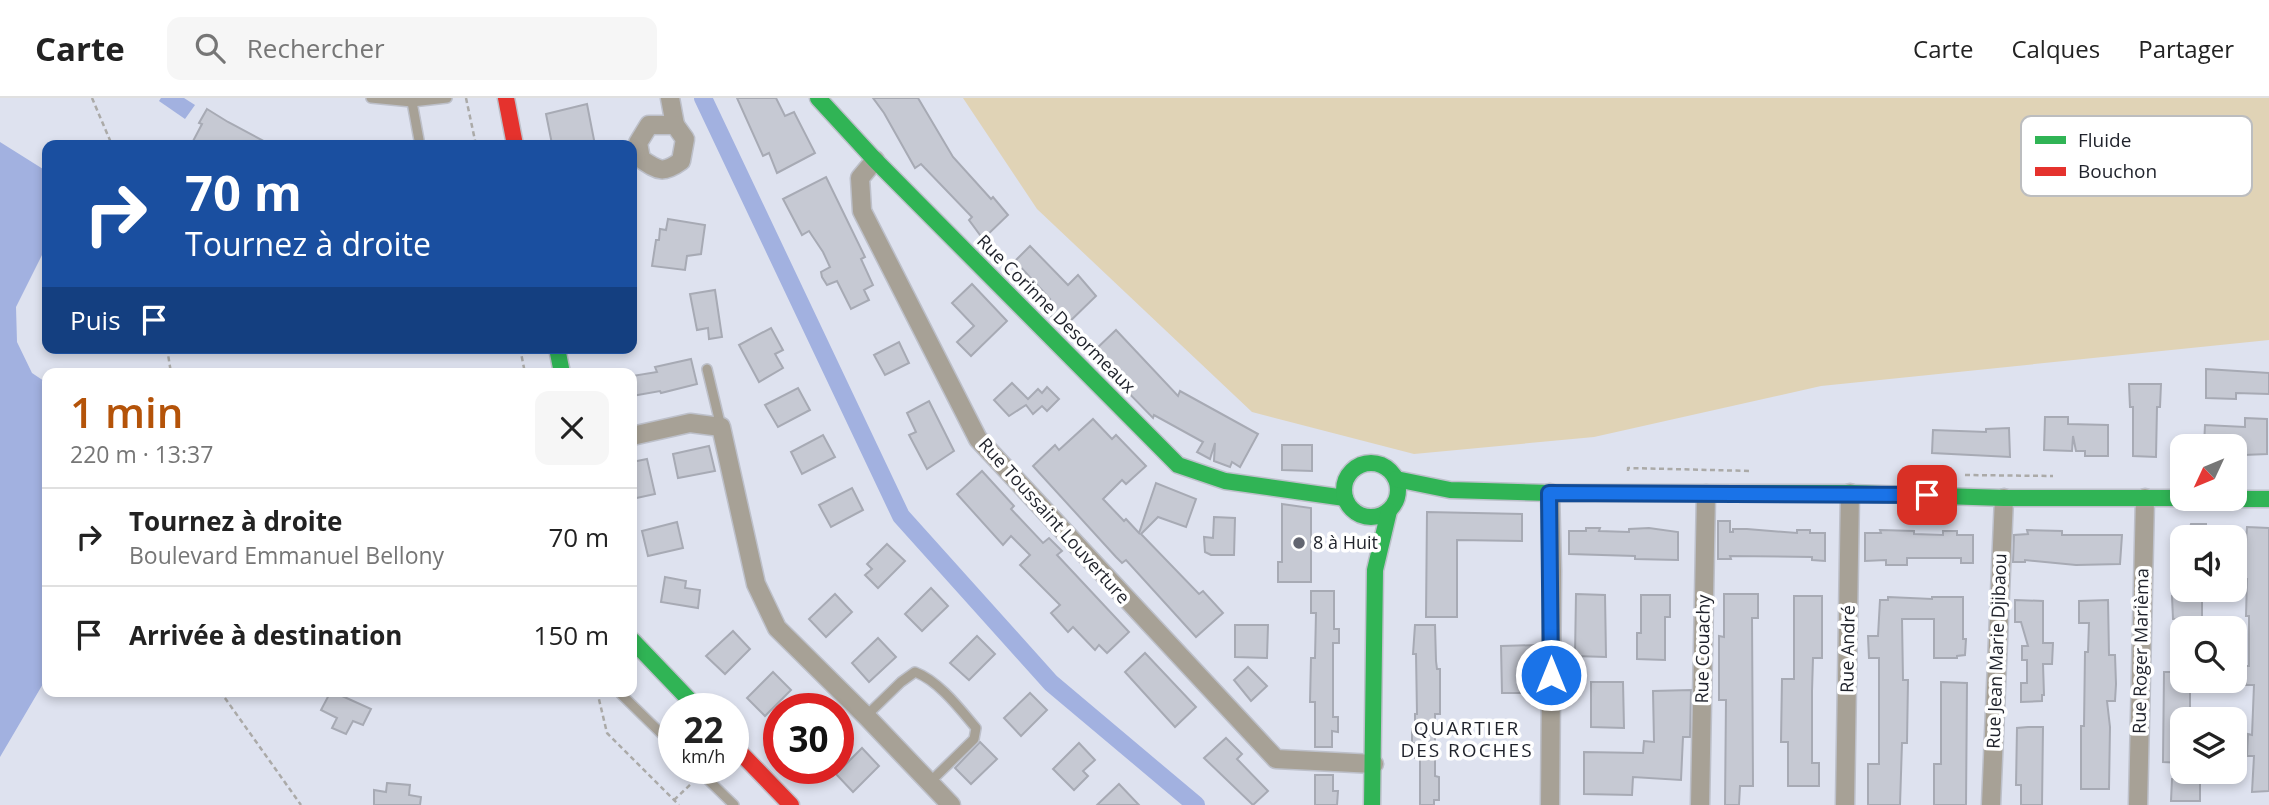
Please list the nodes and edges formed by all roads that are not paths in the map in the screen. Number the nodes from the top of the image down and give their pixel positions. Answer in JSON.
{"nodes":[{"id":1,"x":371,"y":98,"type":"edge"},
{"id":2,"x":447,"y":98,"type":"edge"},
{"id":3,"x":506,"y":98,"type":"edge"},
{"id":4,"x":670,"y":98,"type":"edge"},
{"id":5,"x":818,"y":98,"type":"edge"},
{"id":6,"x":412,"y":102,"type":"junction"},
{"id":7,"x":675,"y":125,"type":"dead end"},
{"id":8,"x":419,"y":140,"type":"edge"},
{"id":9,"x":514,"y":140,"type":"edge"},
{"id":10,"x":875,"y":160,"type":"junction"},
{"id":11,"x":707,"y":369,"type":"dead end"},
{"id":12,"x":721,"y":427,"type":"junction"},
{"id":13,"x":637,"y":435,"type":"edge"},
{"id":14,"x":1346,"y":479,"type":"junction"},
{"id":15,"x":1396,"y":479,"type":"junction"},
{"id":16,"x":1450,"y":490,"type":"junction"},
{"id":17,"x":1303,"y":491,"type":"junction"},
{"id":18,"x":1549,"y":493,"type":"junction"},
{"id":19,"x":1850,"y":493,"type":"junction"},
{"id":20,"x":1706,"y":494,"type":"junction"},
{"id":21,"x":1345,"y":498,"type":"junction"},
{"id":22,"x":2004,"y":498,"type":"junction"},
{"id":23,"x":2146,"y":498,"type":"junction"},
{"id":24,"x":2170,"y":498,"type":"edge"},
{"id":25,"x":2247,"y":499,"type":"edge"},
{"id":26,"x":2269,"y":499,"type":"edge"},
{"id":27,"x":1393,"y":506,"type":"junction"},
{"id":28,"x":1357,"y":514,"type":"junction"},
{"id":29,"x":1375,"y":570,"type":"junction"},
{"id":30,"x":637,"y":645,"type":"edge"},
{"id":31,"x":683,"y":693,"type":"edge"},
{"id":32,"x":624,"y":697,"type":"edge"},
{"id":33,"x":866,"y":716,"type":"junction"},
{"id":34,"x":658,"y":730,"type":"edge"},
{"id":35,"x":749,"y":762,"type":"edge"},
{"id":36,"x":1374,"y":764,"type":"junction"},
{"id":37,"x":929,"y":783,"type":"junction"},
{"id":38,"x":712,"y":784,"type":"edge"},
{"id":39,"x":734,"y":805,"type":"edge"},
{"id":40,"x":791,"y":805,"type":"edge"},
{"id":41,"x":951,"y":805,"type":"edge"},
{"id":42,"x":1372,"y":805,"type":"edge"},
{"id":43,"x":1550,"y":805,"type":"edge"},
{"id":44,"x":1700,"y":805,"type":"edge"},
{"id":45,"x":1845,"y":805,"type":"edge"},
{"id":46,"x":1991,"y":805,"type":"edge"},
{"id":47,"x":2138,"y":805,"type":"edge"}],
"edges":[{"from":1,"to":6,"type":"lane"},
{"from":2,"to":6,"type":"lane"},
{"from":3,"to":9,"type":"street"},
{"from":4,"to":7,"type":"street"},
{"from":5,"to":10,"type":"street","name":"Rue Corinne Desormeaux"},
{"from":6,"to":8,"type":"lane"},
{"from":10,"to":17,"type":"street","name":"Rue Corinne Desormeaux"},
{"from":10,"to":36,"type":"street","name":"Rue Toussaint Louverture"},
{"from":11,"to":12,"type":"lane"},
{"from":12,"to":13,"type":"street"},
{"from":12,"to":33,"type":"street"},
{"from":14,"to":15,"type":"street"},
{"from":14,"to":17,"type":"street","name":"Rue Corinne Desormeaux"},
{"from":14,"to":21,"type":"street"},
{"from":15,"to":16,"type":"street"},
{"from":15,"to":27,"type":"street"},
{"from":16,"to":18,"type":"street"},
{"from":16,"to":27,"type":"street"},
{"from":17,"to":21,"type":"street","name":"Rue Corinne Desormeaux"},
{"from":18,"to":20,"type":"street"},
{"from":18,"to":43,"type":"street"},
{"from":19,"to":20,"type":"street"},
{"from":19,"to":22,"type":"street"},
{"from":19,"to":45,"type":"street","name":"Rue André"},
{"from":20,"to":44,"type":"street","name":"Rue Couachy"},
{"from":21,"to":28,"type":"street"},
{"from":22,"to":23,"type":"street"},
{"from":22,"to":46,"type":"street","name":"Rue Jean Marie Djibaou"},
{"from":23,"to":24,"type":"street"},
{"from":23,"to":47,"type":"street","name":"Rue Roger Marièma"},
{"from":25,"to":26,"type":"street"},
{"from":27,"to":28,"type":"street"},
{"from":27,"to":29,"type":"street"},
{"from":28,"to":29,"type":"street"},
{"from":29,"to":36,"type":"street"},
{"from":30,"to":31,"type":"street"},
{"from":32,"to":34,"type":"lane"},
{"from":33,"to":37,"type":"street"},
{"from":33,"to":37,"type":"lane"},
{"from":35,"to":40,"type":"street"},
{"from":36,"to":42,"type":"street"},
{"from":37,"to":41,"type":"street"},
{"from":38,"to":39,"type":"lane"}]}
